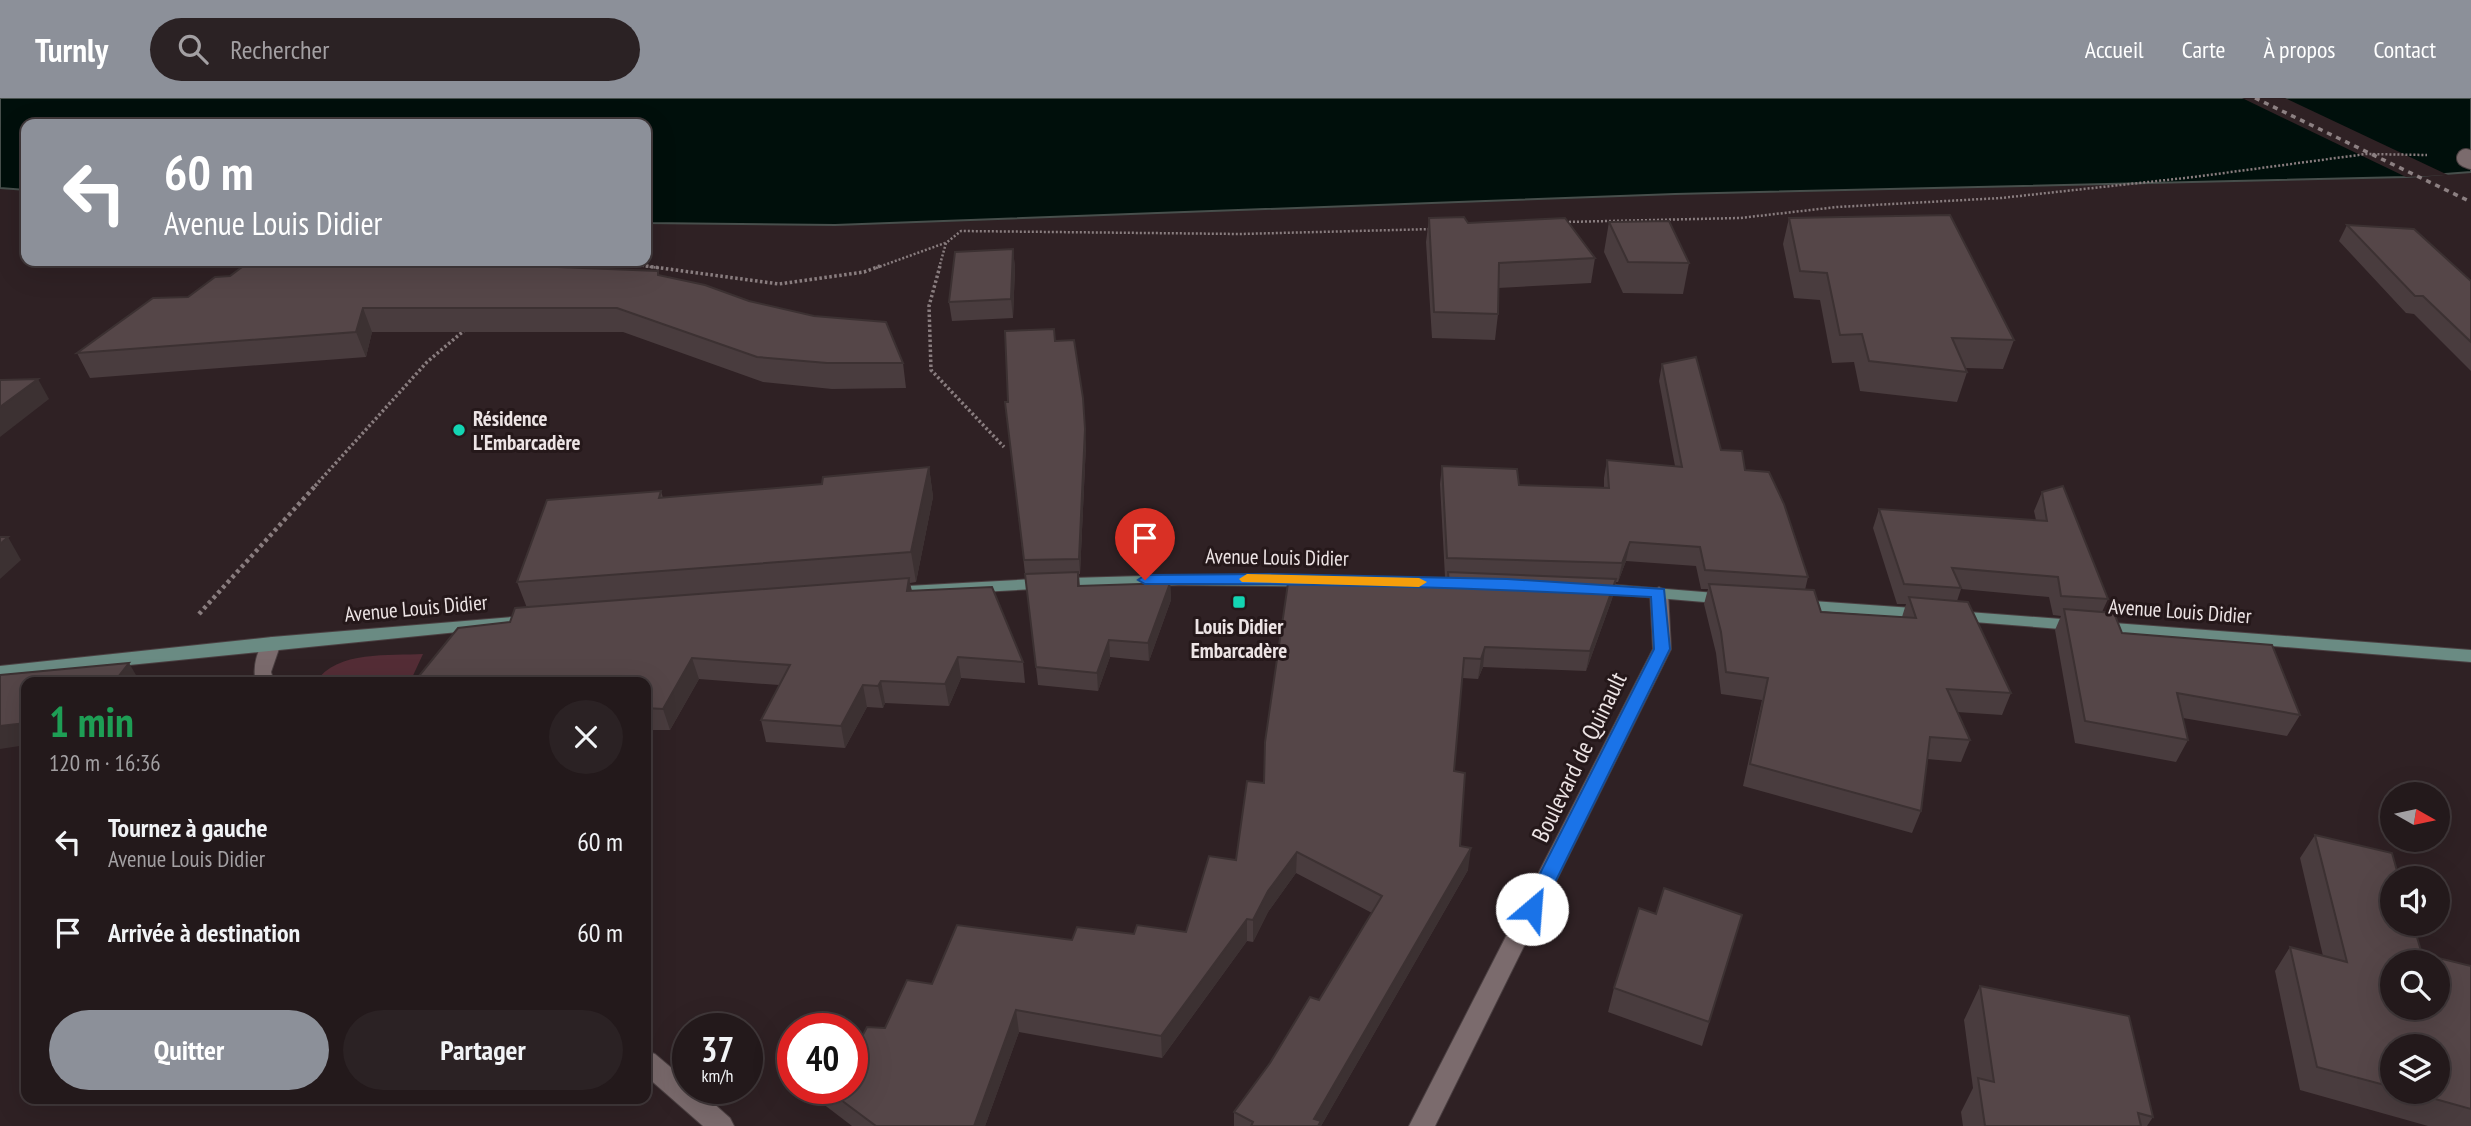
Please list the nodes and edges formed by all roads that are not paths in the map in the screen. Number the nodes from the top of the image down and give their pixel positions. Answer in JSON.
{"nodes":[{"id":1,"x":1480,"y":584,"type":"edge"},
{"id":2,"x":1580,"y":588,"type":"edge"},
{"id":3,"x":1659,"y":592,"type":"junction"},
{"id":4,"x":871,"y":593,"type":"edge"},
{"id":5,"x":1748,"y":601,"type":"edge"},
{"id":6,"x":1786,"y":604,"type":"edge"},
{"id":7,"x":527,"y":621,"type":"edge"},
{"id":8,"x":272,"y":643,"type":"junction"},
{"id":9,"x":2471,"y":656,"type":"edge"},
{"id":10,"x":0,"y":672,"type":"edge"},
{"id":11,"x":264,"y":677,"type":"edge"},
{"id":12,"x":651,"y":1065,"type":"edge"},
{"id":13,"x":721,"y":1126,"type":"edge"},
{"id":14,"x":1422,"y":1126,"type":"edge"}],
"edges":[{"from":1,"to":4,"type":"main road","name":"Avenue Louis Didier"},
{"from":2,"to":3,"type":"main road"},
{"from":3,"to":5,"type":"main road"},
{"from":3,"to":14,"type":"street","name":"Boulevard de Quinault"},
{"from":6,"to":9,"type":"main road","name":"Avenue Louis Didier"},
{"from":7,"to":8,"type":"main road","name":"Avenue Louis Didier"},
{"from":8,"to":10,"type":"main road","name":"Avenue Louis Didier"},
{"from":8,"to":11,"type":"street"},
{"from":12,"to":13,"type":"street"}]}
